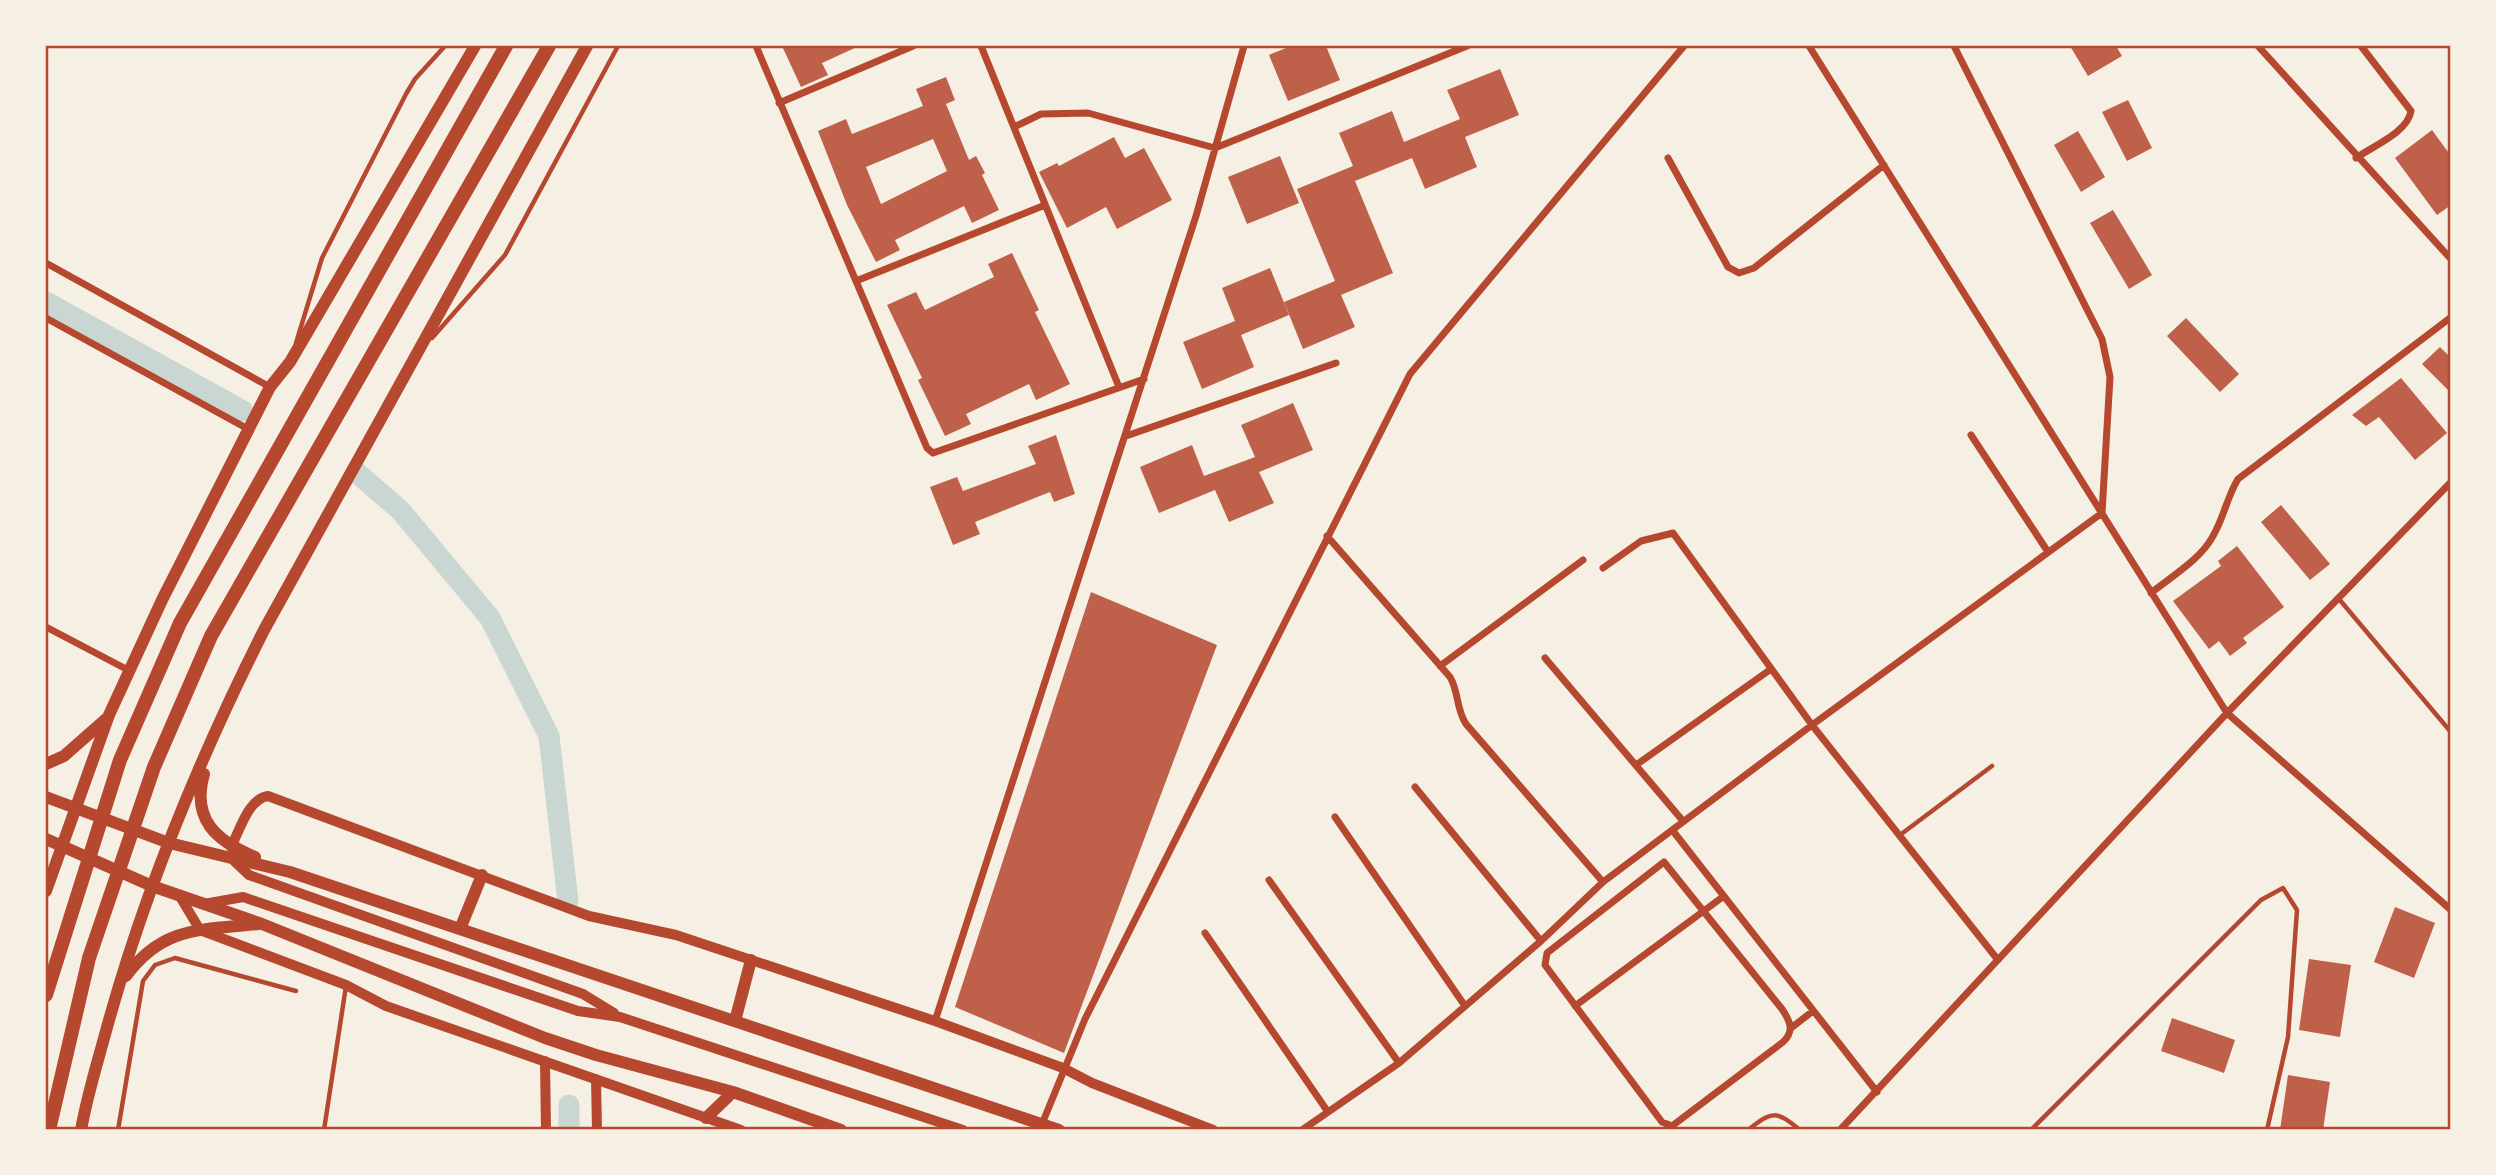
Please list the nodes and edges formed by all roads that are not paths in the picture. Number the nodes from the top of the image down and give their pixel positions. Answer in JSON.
{"nodes":[{"id":1,"x":445,"y":46,"type":"edge"},
{"id":2,"x":475,"y":46,"type":"edge"},
{"id":3,"x":506,"y":46,"type":"edge"},
{"id":4,"x":549,"y":46,"type":"edge"},
{"id":5,"x":587,"y":46,"type":"edge"},
{"id":6,"x":618,"y":46,"type":"edge"},
{"id":7,"x":756,"y":46,"type":"edge"},
{"id":8,"x":914,"y":46,"type":"edge"},
{"id":9,"x":981,"y":46,"type":"edge"},
{"id":10,"x":1244,"y":46,"type":"edge"},
{"id":11,"x":1467,"y":46,"type":"edge"},
{"id":12,"x":1684,"y":46,"type":"edge"},
{"id":13,"x":1809,"y":46,"type":"edge"},
{"id":14,"x":1954,"y":46,"type":"edge"},
{"id":15,"x":2258,"y":46,"type":"edge"},
{"id":16,"x":2361,"y":46,"type":"edge"},
{"id":17,"x":779,"y":103,"type":"junction"},
{"id":18,"x":1014,"y":127,"type":"junction"},
{"id":19,"x":1215,"y":148,"type":"junction"},
{"id":20,"x":1668,"y":158,"type":"dead end"},
{"id":21,"x":2356,"y":158,"type":"junction"},
{"id":22,"x":1884,"y":165,"type":"junction"},
{"id":23,"x":1045,"y":205,"type":"junction"},
{"id":24,"x":2451,"y":258,"type":"edge"},
{"id":25,"x":46,"y":263,"type":"edge"},
{"id":26,"x":856,"y":281,"type":"junction"},
{"id":27,"x":46,"y":318,"type":"edge"},
{"id":28,"x":2451,"y":318,"type":"edge"},
{"id":29,"x":416,"y":355,"type":"junction"},
{"id":30,"x":290,"y":362,"type":"junction"},
{"id":31,"x":1336,"y":363,"type":"dead end"},
{"id":32,"x":1144,"y":379,"type":"junction"},
{"id":33,"x":270,"y":387,"type":"junction"},
{"id":34,"x":1119,"y":387,"type":"junction"},
{"id":35,"x":248,"y":429,"type":"junction"},
{"id":36,"x":1971,"y":435,"type":"dead end"},
{"id":37,"x":1126,"y":436,"type":"junction"},
{"id":38,"x":2451,"y":484,"type":"edge"},
{"id":39,"x":2102,"y":513,"type":"junction"},
{"id":40,"x":1327,"y":536,"type":"junction"},
{"id":41,"x":2048,"y":552,"type":"junction"},
{"id":42,"x":1583,"y":560,"type":"dead end"},
{"id":43,"x":1603,"y":568,"type":"dead end"},
{"id":44,"x":2151,"y":593,"type":"junction"},
{"id":45,"x":2339,"y":599,"type":"junction"},
{"id":46,"x":46,"y":627,"type":"edge"},
{"id":47,"x":1545,"y":658,"type":"dead end"},
{"id":48,"x":1440,"y":666,"type":"junction"},
{"id":49,"x":1772,"y":669,"type":"junction"},
{"id":50,"x":130,"y":671,"type":"junction"},
{"id":51,"x":2227,"y":713,"type":"junction"},
{"id":52,"x":109,"y":715,"type":"junction"},
{"id":53,"x":219,"y":719,"type":"junction"},
{"id":54,"x":1812,"y":725,"type":"junction"},
{"id":55,"x":2451,"y":731,"type":"edge"},
{"id":56,"x":46,"y":764,"type":"edge"},
{"id":57,"x":1636,"y":765,"type":"junction"},
{"id":58,"x":1992,"y":766,"type":"dead end"},
{"id":59,"x":1415,"y":787,"type":"dead end"},
{"id":60,"x":46,"y":797,"type":"edge"},
{"id":61,"x":76,"y":808,"type":"junction"},
{"id":62,"x":1335,"y":817,"type":"dead end"},
{"id":63,"x":1683,"y":821,"type":"junction"},
{"id":64,"x":1673,"y":831,"type":"junction"},
{"id":65,"x":1899,"y":836,"type":"junction"},
{"id":66,"x":46,"y":839,"type":"edge"},
{"id":67,"x":169,"y":843,"type":"junction"},
{"id":68,"x":62,"y":845,"type":"junction"},
{"id":69,"x":231,"y":853,"type":"junction"},
{"id":70,"x":482,"y":876,"type":"junction"},
{"id":71,"x":1269,"y":880,"type":"dead end"},
{"id":72,"x":1603,"y":882,"type":"junction"},
{"id":73,"x":152,"y":886,"type":"junction"},
{"id":74,"x":46,"y":891,"type":"edge"},
{"id":75,"x":178,"y":895,"type":"junction"},
{"id":76,"x":1724,"y":896,"type":"junction"},
{"id":77,"x":204,"y":904,"type":"junction"},
{"id":78,"x":1705,"y":909,"type":"junction"},
{"id":79,"x":2451,"y":909,"type":"edge"},
{"id":80,"x":262,"y":924,"type":"junction"},
{"id":81,"x":460,"y":929,"type":"junction"},
{"id":82,"x":200,"y":930,"type":"junction"},
{"id":83,"x":1205,"y":933,"type":"dead end"},
{"id":84,"x":1541,"y":941,"type":"junction"},
{"id":85,"x":751,"y":960,"type":"junction"},
{"id":86,"x":1998,"y":960,"type":"junction"},
{"id":87,"x":346,"y":985,"type":"junction"},
{"id":88,"x":118,"y":986,"type":"junction"},
{"id":89,"x":296,"y":990,"type":"dead end"},
{"id":90,"x":46,"y":995,"type":"edge"},
{"id":91,"x":1465,"y":1006,"type":"junction"},
{"id":92,"x":1575,"y":1006,"type":"junction"},
{"id":93,"x":1813,"y":1011,"type":"junction"},
{"id":94,"x":620,"y":1017,"type":"junction"},
{"id":95,"x":735,"y":1021,"type":"junction"},
{"id":96,"x":935,"y":1021,"type":"junction"},
{"id":97,"x":1791,"y":1028,"type":"junction"},
{"id":98,"x":545,"y":1061,"type":"junction"},
{"id":99,"x":1399,"y":1063,"type":"junction"},
{"id":100,"x":1063,"y":1068,"type":"junction"},
{"id":101,"x":596,"y":1079,"type":"junction"},
{"id":102,"x":733,"y":1092,"type":"junction"},
{"id":103,"x":1877,"y":1092,"type":"junction"},
{"id":104,"x":1328,"y":1112,"type":"junction"},
{"id":105,"x":706,"y":1118,"type":"junction"},
{"id":106,"x":1042,"y":1124,"type":"junction"},
{"id":107,"x":48,"y":1129,"type":"edge"},
{"id":108,"x":81,"y":1129,"type":"edge"},
{"id":109,"x":118,"y":1129,"type":"edge"},
{"id":110,"x":324,"y":1129,"type":"edge"},
{"id":111,"x":545,"y":1129,"type":"edge"},
{"id":112,"x":597,"y":1129,"type":"edge"},
{"id":113,"x":741,"y":1129,"type":"edge"},
{"id":114,"x":841,"y":1129,"type":"edge"},
{"id":115,"x":964,"y":1129,"type":"edge"},
{"id":116,"x":1059,"y":1129,"type":"edge"},
{"id":117,"x":1213,"y":1129,"type":"edge"},
{"id":118,"x":1302,"y":1129,"type":"edge"},
{"id":119,"x":1748,"y":1129,"type":"edge"},
{"id":120,"x":1800,"y":1129,"type":"edge"},
{"id":121,"x":1840,"y":1129,"type":"edge"},
{"id":122,"x":2031,"y":1129,"type":"edge"},
{"id":123,"x":2267,"y":1129,"type":"edge"}],
"edges":[{"from":1,"to":30,"type":"lane"},
{"from":2,"to":30,"type":"main road"},
{"from":3,"to":90,"type":"highway"},
{"from":4,"to":107,"type":"highway"},
{"from":5,"to":29,"type":"main road"},
{"from":6,"to":29,"type":"lane"},
{"from":7,"to":17,"type":"street"},
{"from":8,"to":17,"type":"street"},
{"from":9,"to":18,"type":"street"},
{"from":10,"to":19,"type":"street"},
{"from":11,"to":19,"type":"street"},
{"from":12,"to":40,"type":"street"},
{"from":13,"to":22,"type":"street"},
{"from":14,"to":39,"type":"street"},
{"from":15,"to":21,"type":"street"},
{"from":16,"to":21,"type":"street"},
{"from":17,"to":26,"type":"street"},
{"from":18,"to":19,"type":"street"},
{"from":18,"to":23,"type":"street"},
{"from":19,"to":32,"type":"street"},
{"from":20,"to":22,"type":"street"},
{"from":21,"to":24,"type":"street"},
{"from":22,"to":39,"type":"street"},
{"from":23,"to":26,"type":"street"},
{"from":23,"to":34,"type":"street"},
{"from":25,"to":33,"type":"street"},
{"from":26,"to":34,"type":"street"},
{"from":27,"to":35,"type":"street"},
{"from":28,"to":44,"type":"street"},
{"from":29,"to":53,"type":"main road"},
{"from":30,"to":33,"type":"main road"},
{"from":31,"to":37,"type":"street"},
{"from":32,"to":34,"type":"street"},
{"from":32,"to":37,"type":"street"},
{"from":33,"to":35,"type":"main road"},
{"from":35,"to":50,"type":"main road"},
{"from":36,"to":41,"type":"street"},
{"from":37,"to":96,"type":"street"},
{"from":38,"to":45,"type":"street"},
{"from":39,"to":41,"type":"street"},
{"from":39,"to":44,"type":"street"},
{"from":40,"to":48,"type":"street"},
{"from":40,"to":100,"type":"street"},
{"from":41,"to":54,"type":"street"},
{"from":42,"to":48,"type":"street"},
{"from":43,"to":49,"type":"street"},
{"from":44,"to":51,"type":"street"},
{"from":45,"to":51,"type":"street"},
{"from":45,"to":55,"type":"lane"},
{"from":46,"to":50,"type":"street"},
{"from":47,"to":57,"type":"street"},
{"from":48,"to":72,"type":"street"},
{"from":49,"to":54,"type":"street"},
{"from":49,"to":57,"type":"street"},
{"from":50,"to":52,"type":"main road"},
{"from":51,"to":79,"type":"street"},
{"from":51,"to":86,"type":"street"},
{"from":52,"to":56,"type":"main road"},
{"from":52,"to":61,"type":"main road"},
{"from":53,"to":67,"type":"main road"},
{"from":53,"to":69,"type":"main road"},
{"from":54,"to":63,"type":"street"},
{"from":54,"to":65,"type":"street"},
{"from":57,"to":63,"type":"street"},
{"from":58,"to":65,"type":"lane"},
{"from":59,"to":84,"type":"street"},
{"from":60,"to":61,"type":"main road"},
{"from":61,"to":67,"type":"main road"},
{"from":61,"to":68,"type":"main road"},
{"from":62,"to":91,"type":"street"},
{"from":63,"to":64,"type":"street"},
{"from":64,"to":72,"type":"street"},
{"from":64,"to":76,"type":"street"},
{"from":65,"to":86,"type":"street"},
{"from":66,"to":68,"type":"main road"},
{"from":67,"to":69,"type":"main road"},
{"from":67,"to":73,"type":"main road"},
{"from":68,"to":73,"type":"main road"},
{"from":68,"to":74,"type":"main road"},
{"from":69,"to":70,"type":"street"},
{"from":69,"to":81,"type":"main road"},
{"from":69,"to":94,"type":"main road"},
{"from":70,"to":81,"type":"main road"},
{"from":70,"to":85,"type":"street"},
{"from":71,"to":99,"type":"street"},
{"from":72,"to":84,"type":"street"},
{"from":73,"to":75,"type":"main road"},
{"from":73,"to":88,"type":"main road"},
{"from":75,"to":77,"type":"main road"},
{"from":75,"to":82,"type":"street"},
{"from":76,"to":78,"type":"street"},
{"from":76,"to":93,"type":"street"},
{"from":77,"to":80,"type":"main road"},
{"from":77,"to":94,"type":"main road"},
{"from":78,"to":92,"type":"street"},
{"from":78,"to":92,"type":"street"},
{"from":78,"to":97,"type":"street"},
{"from":80,"to":82,"type":"main road"},
{"from":80,"to":102,"type":"main road"},
{"from":81,"to":95,"type":"main road"},
{"from":82,"to":87,"type":"street"},
{"from":82,"to":88,"type":"main road"},
{"from":83,"to":104,"type":"street"},
{"from":84,"to":91,"type":"street"},
{"from":85,"to":95,"type":"main road"},
{"from":85,"to":96,"type":"street"},
{"from":86,"to":103,"type":"street"},
{"from":87,"to":98,"type":"street"},
{"from":87,"to":110,"type":"lane"},
{"from":88,"to":108,"type":"main road"},
{"from":89,"to":109,"type":"lane"},
{"from":91,"to":99,"type":"street"},
{"from":92,"to":97,"type":"street"},
{"from":93,"to":97,"type":"street"},
{"from":93,"to":103,"type":"street"},
{"from":94,"to":115,"type":"main road"},
{"from":95,"to":106,"type":"main road"},
{"from":96,"to":100,"type":"street"},
{"from":98,"to":101,"type":"street"},
{"from":98,"to":111,"type":"street"},
{"from":99,"to":104,"type":"street"},
{"from":100,"to":106,"type":"street"},
{"from":100,"to":117,"type":"street"},
{"from":101,"to":105,"type":"street"},
{"from":101,"to":112,"type":"street"},
{"from":102,"to":105,"type":"main road"},
{"from":102,"to":114,"type":"main road"},
{"from":103,"to":121,"type":"street"},
{"from":104,"to":118,"type":"street"},
{"from":105,"to":113,"type":"street"},
{"from":106,"to":116,"type":"main road"},
{"from":119,"to":120,"type":"lane"},
{"from":122,"to":123,"type":"lane"}]}
